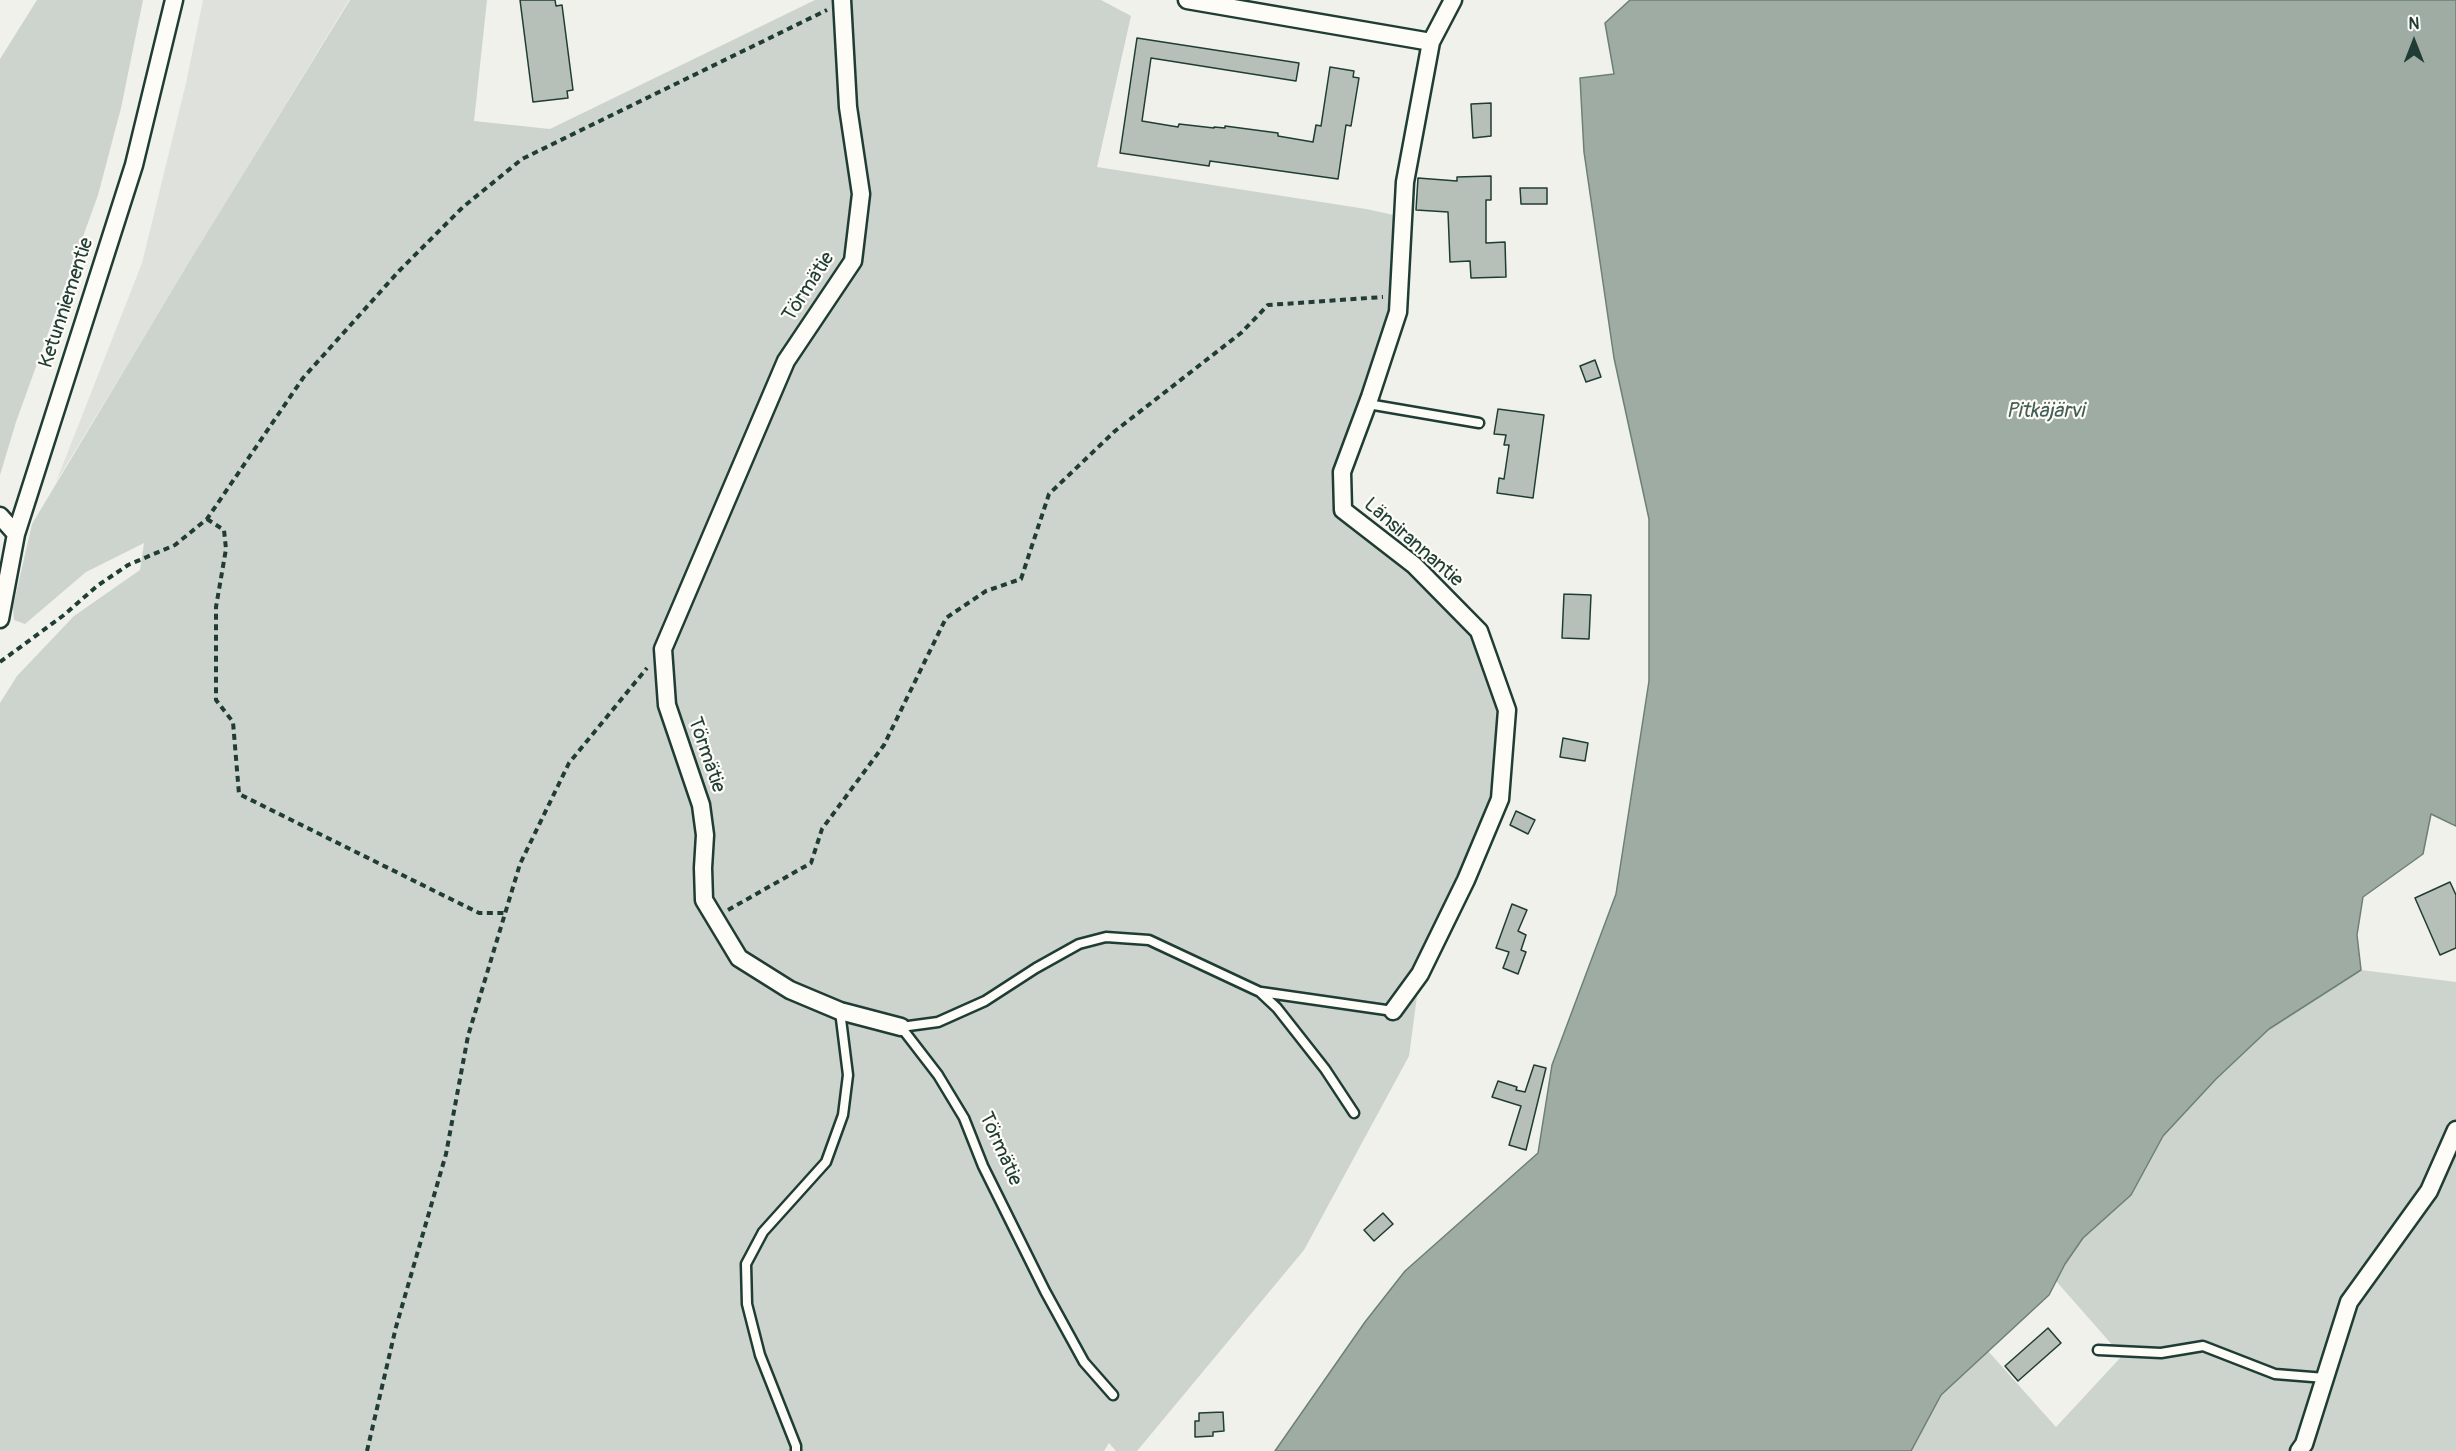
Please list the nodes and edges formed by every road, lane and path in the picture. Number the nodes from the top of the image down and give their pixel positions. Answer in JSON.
{"nodes":[{"id":1,"x":174,"y":0,"type":"edge"},
{"id":2,"x":1187,"y":0,"type":"edge"},
{"id":3,"x":1454,"y":0,"type":"edge"},
{"id":4,"x":842,"y":1,"type":"edge"},
{"id":5,"x":1431,"y":42,"type":"junction"},
{"id":6,"x":1399,"y":296,"type":"junction"},
{"id":7,"x":1368,"y":404,"type":"junction"},
{"id":8,"x":1479,"y":423,"type":"dead end"},
{"id":9,"x":0,"y":516,"type":"edge"},
{"id":10,"x":207,"y":519,"type":"junction"},
{"id":11,"x":16,"y":534,"type":"junction"},
{"id":12,"x":0,"y":619,"type":"edge"},
{"id":13,"x":663,"y":649,"type":"junction"},
{"id":14,"x":0,"y":662,"type":"edge"},
{"id":15,"x":506,"y":913,"type":"junction"},
{"id":16,"x":715,"y":918,"type":"junction"},
{"id":17,"x":1260,"y":992,"type":"junction"},
{"id":18,"x":840,"y":1011,"type":"junction"},
{"id":19,"x":1393,"y":1011,"type":"joint"},
{"id":20,"x":901,"y":1027,"type":"junction"},
{"id":21,"x":1354,"y":1113,"type":"dead end"},
{"id":22,"x":2456,"y":1130,"type":"edge"},
{"id":23,"x":2098,"y":1350,"type":"dead end"},
{"id":24,"x":2325,"y":1378,"type":"junction"},
{"id":25,"x":1113,"y":1395,"type":"dead end"},
{"id":26,"x":367,"y":1451,"type":"edge"},
{"id":27,"x":796,"y":1451,"type":"edge"},
{"id":28,"x":2299,"y":1451,"type":"edge"}],
"edges":[{"from":1,"to":11,"type":"street","name":"Ketunniementie"},
{"from":2,"to":5,"type":"street"},
{"from":3,"to":5,"type":"street","name":"Länsirannantie"},
{"from":4,"to":10,"type":"path"},
{"from":4,"to":13,"type":"street","name":"Törmätie"},
{"from":5,"to":6,"type":"street","name":"Länsirannantie"},
{"from":6,"to":7,"type":"street","name":"Länsirannantie"},
{"from":6,"to":16,"type":"path"},
{"from":7,"to":8,"type":"lane"},
{"from":7,"to":19,"type":"street","name":"Länsirannantie"},
{"from":9,"to":11,"type":"street"},
{"from":10,"to":14,"type":"path"},
{"from":10,"to":15,"type":"path"},
{"from":11,"to":12,"type":"street","name":"Ketunniementie"},
{"from":13,"to":15,"type":"path"},
{"from":13,"to":16,"type":"street","name":"Törmätie"},
{"from":15,"to":26,"type":"path"},
{"from":16,"to":18,"type":"street","name":"Törmätie"},
{"from":17,"to":19,"type":"lane"},
{"from":17,"to":20,"type":"lane"},
{"from":17,"to":21,"type":"lane"},
{"from":18,"to":20,"type":"street","name":"Törmätie"},
{"from":18,"to":27,"type":"lane"},
{"from":20,"to":25,"type":"lane","name":"Törmätie"},
{"from":22,"to":24,"type":"street"},
{"from":23,"to":24,"type":"lane"},
{"from":24,"to":28,"type":"street"}]}
